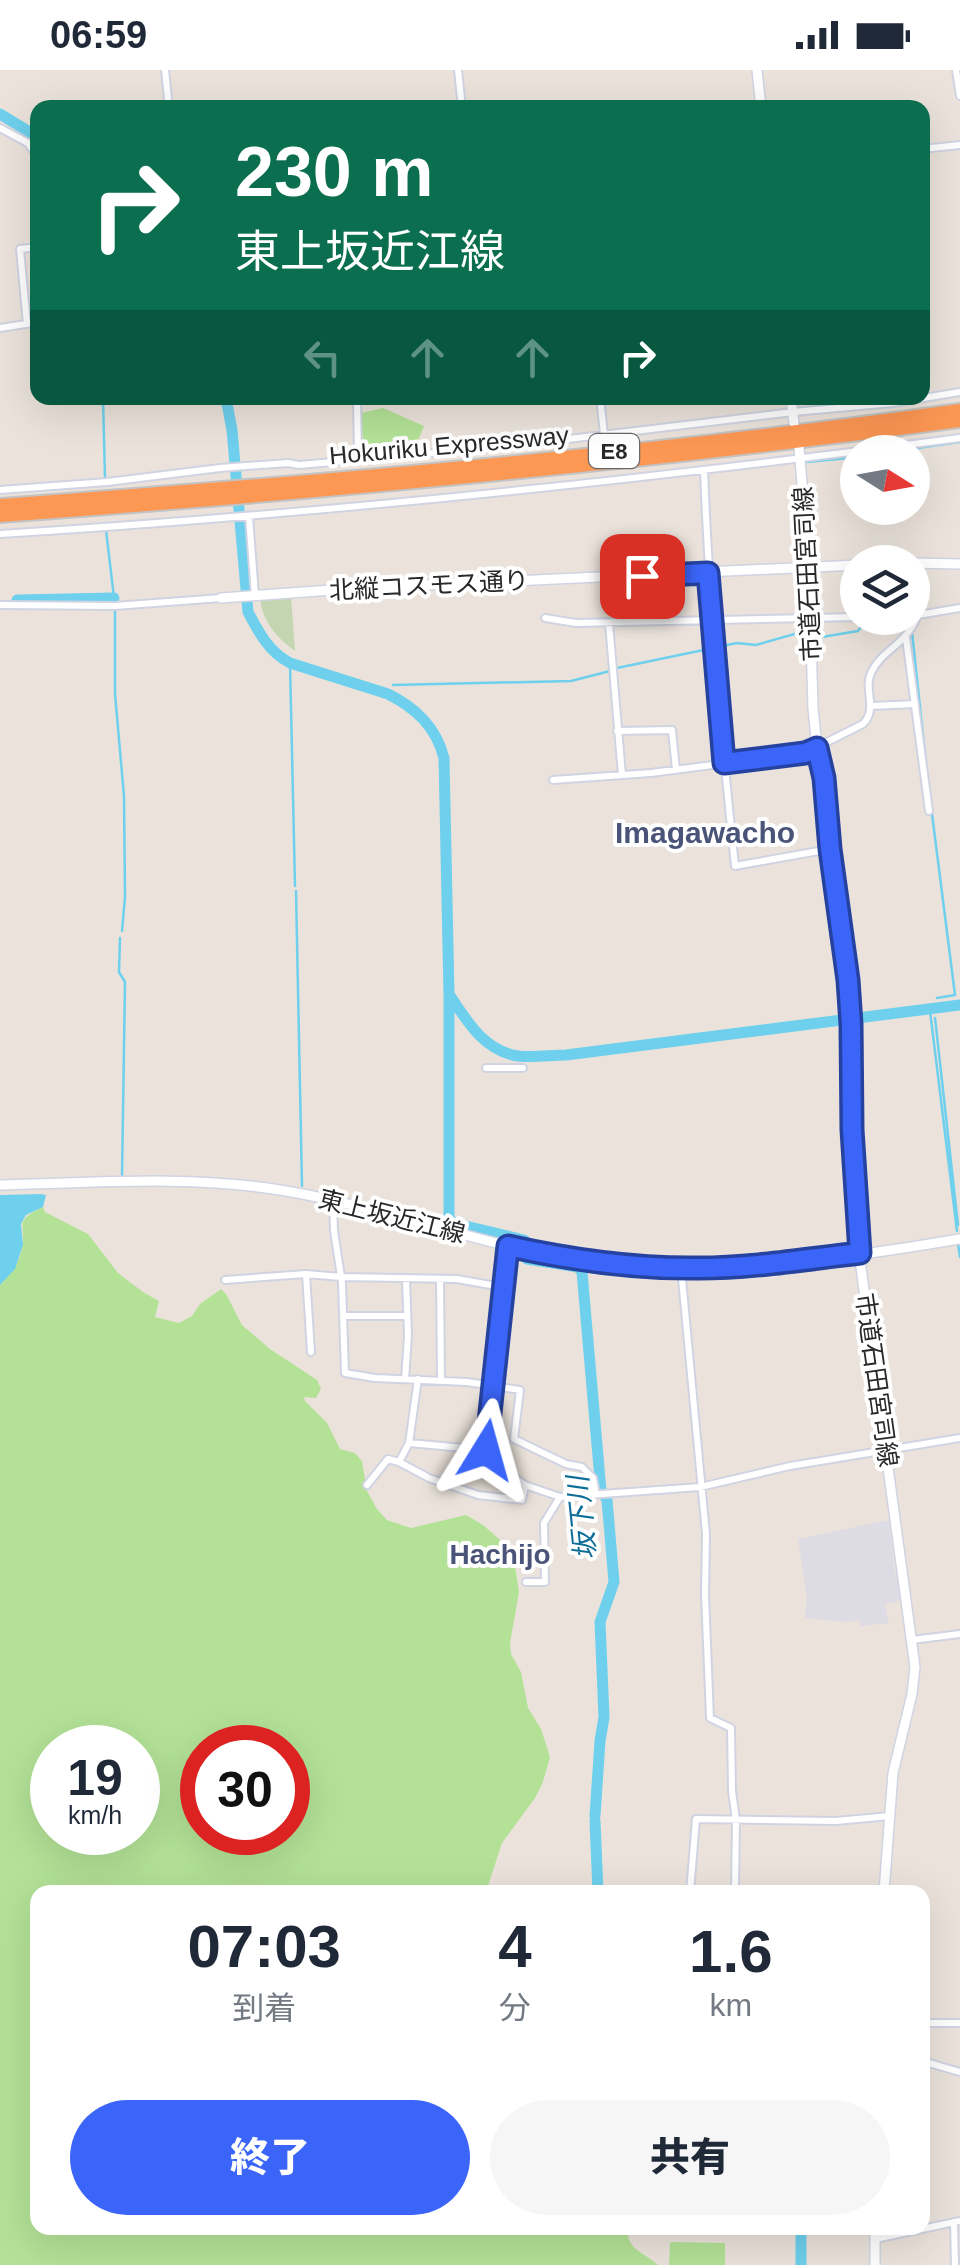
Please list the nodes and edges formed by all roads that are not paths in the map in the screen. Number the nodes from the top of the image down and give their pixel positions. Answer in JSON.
{"nodes":[{"id":1,"x":165,"y":70,"type":"edge"},
{"id":2,"x":458,"y":70,"type":"edge"},
{"id":3,"x":757,"y":70,"type":"edge"},
{"id":4,"x":956,"y":70,"type":"edge"},
{"id":5,"x":959,"y":86,"type":"edge"},
{"id":6,"x":960,"y":96,"type":"edge"},
{"id":7,"x":168,"y":100,"type":"edge"},
{"id":8,"x":461,"y":100,"type":"edge"},
{"id":9,"x":760,"y":100,"type":"edge"},
{"id":10,"x":0,"y":128,"type":"edge"},
{"id":11,"x":30,"y":146,"type":"edge"},
{"id":12,"x":960,"y":146,"type":"edge"},
{"id":13,"x":930,"y":148,"type":"edge"},
{"id":14,"x":30,"y":248,"type":"edge"},
{"id":15,"x":30,"y":323,"type":"edge"},
{"id":16,"x":27,"y":324,"type":"junction"},
{"id":17,"x":0,"y":328,"type":"edge"},
{"id":18,"x":960,"y":392,"type":"edge"},
{"id":19,"x":930,"y":399,"type":"edge"},
{"id":20,"x":357,"y":405,"type":"edge"},
{"id":21,"x":601,"y":405,"type":"edge"},
{"id":22,"x":793,"y":405,"type":"edge"},
{"id":23,"x":903,"y":405,"type":"edge"},
{"id":24,"x":960,"y":410,"type":"edge"},
{"id":25,"x":794,"y":417,"type":"junction"},
{"id":26,"x":960,"y":421,"type":"edge"},
{"id":27,"x":604,"y":434,"type":"junction"},
{"id":28,"x":960,"y":438,"type":"edge"},
{"id":29,"x":799,"y":447,"type":"dead end"},
{"id":30,"x":800,"y":459,"type":"junction"},
{"id":31,"x":358,"y":460,"type":"junction"},
{"id":32,"x":704,"y":470,"type":"junction"},
{"id":33,"x":0,"y":490,"type":"edge"},
{"id":34,"x":267,"y":490,"type":"junction"},
{"id":35,"x":194,"y":497,"type":"junction"},
{"id":36,"x":0,"y":505,"type":"edge"},
{"id":37,"x":0,"y":516,"type":"edge"},
{"id":38,"x":247,"y":516,"type":"junction"},
{"id":39,"x":0,"y":534,"type":"edge"},
{"id":40,"x":930,"y":563,"type":"edge"},
{"id":41,"x":960,"y":564,"type":"edge"},
{"id":42,"x":840,"y":567,"type":"edge"},
{"id":43,"x":808,"y":568,"type":"junction"},
{"id":44,"x":708,"y":573,"type":"junction"},
{"id":45,"x":254,"y":596,"type":"junction"},
{"id":46,"x":221,"y":598,"type":"joint"},
{"id":47,"x":0,"y":605,"type":"edge"},
{"id":48,"x":960,"y":608,"type":"edge"},
{"id":49,"x":930,"y":613,"type":"edge"},
{"id":50,"x":545,"y":618,"type":"dead end"},
{"id":51,"x":712,"y":620,"type":"junction"},
{"id":52,"x":840,"y":622,"type":"edge"},
{"id":53,"x":610,"y":623,"type":"junction"},
{"id":54,"x":811,"y":628,"type":"junction"},
{"id":55,"x":907,"y":635,"type":"edge"},
{"id":56,"x":906,"y":638,"type":"junction"},
{"id":57,"x":916,"y":704,"type":"junction"},
{"id":58,"x":871,"y":706,"type":"junction"},
{"id":59,"x":617,"y":731,"type":"junction"},
{"id":60,"x":817,"y":748,"type":"junction"},
{"id":61,"x":724,"y":763,"type":"junction"},
{"id":62,"x":676,"y":770,"type":"junction"},
{"id":63,"x":622,"y":775,"type":"junction"},
{"id":64,"x":553,"y":780,"type":"dead end"},
{"id":65,"x":929,"y":811,"type":"dead end"},
{"id":66,"x":830,"y":849,"type":"junction"},
{"id":67,"x":486,"y":1068,"type":"dead end"},
{"id":68,"x":523,"y":1068,"type":"dead end"},
{"id":69,"x":0,"y":1185,"type":"edge"},
{"id":70,"x":333,"y":1202,"type":"junction"},
{"id":71,"x":960,"y":1238,"type":"edge"},
{"id":72,"x":508,"y":1246,"type":"junction"},
{"id":73,"x":860,"y":1253,"type":"junction"},
{"id":74,"x":681,"y":1268,"type":"junction"},
{"id":75,"x":306,"y":1274,"type":"junction"},
{"id":76,"x":341,"y":1277,"type":"junction"},
{"id":77,"x":406,"y":1278,"type":"junction"},
{"id":78,"x":440,"y":1279,"type":"junction"},
{"id":79,"x":226,"y":1280,"type":"dead end"},
{"id":80,"x":502,"y":1286,"type":"junction"},
{"id":81,"x":344,"y":1316,"type":"junction"},
{"id":82,"x":406,"y":1316,"type":"junction"},
{"id":83,"x":311,"y":1352,"type":"dead end"},
{"id":84,"x":405,"y":1379,"type":"junction"},
{"id":85,"x":418,"y":1379,"type":"junction"},
{"id":86,"x":441,"y":1380,"type":"junction"},
{"id":87,"x":494,"y":1386,"type":"junction"},
{"id":88,"x":960,"y":1438,"type":"edge"},
{"id":89,"x":409,"y":1443,"type":"junction"},
{"id":90,"x":486,"y":1450,"type":"junction"},
{"id":91,"x":886,"y":1451,"type":"junction"},
{"id":92,"x":399,"y":1462,"type":"junction"},
{"id":93,"x":367,"y":1485,"type":"dead end"},
{"id":94,"x":525,"y":1485,"type":"junction"},
{"id":95,"x":700,"y":1487,"type":"junction"},
{"id":96,"x":600,"y":1494,"type":"junction"},
{"id":97,"x":560,"y":1497,"type":"junction"},
{"id":98,"x":526,"y":1582,"type":"dead end"},
{"id":99,"x":960,"y":1634,"type":"edge"},
{"id":100,"x":911,"y":1640,"type":"junction"},
{"id":101,"x":890,"y":1816,"type":"junction"},
{"id":102,"x":736,"y":1820,"type":"junction"},
{"id":103,"x":691,"y":1885,"type":"edge"},
{"id":104,"x":735,"y":1885,"type":"edge"},
{"id":105,"x":885,"y":1885,"type":"edge"},
{"id":106,"x":930,"y":2023,"type":"edge"},
{"id":107,"x":960,"y":2024,"type":"edge"},
{"id":108,"x":930,"y":2063,"type":"edge"},
{"id":109,"x":960,"y":2072,"type":"edge"},
{"id":110,"x":957,"y":2221,"type":"edge"},
{"id":111,"x":930,"y":2227,"type":"edge"},
{"id":112,"x":876,"y":2235,"type":"edge"},
{"id":113,"x":894,"y":2235,"type":"edge"},
{"id":114,"x":876,"y":2239,"type":"junction"},
{"id":115,"x":875,"y":2265,"type":"edge"},
{"id":116,"x":955,"y":2265,"type":"edge"}],
"edges":[{"from":1,"to":7,"type":"street"},
{"from":2,"to":8,"type":"street"},
{"from":3,"to":9,"type":"street"},
{"from":4,"to":5,"type":"street"},
{"from":5,"to":6,"type":"street"},
{"from":10,"to":11,"type":"street"},
{"from":12,"to":13,"type":"street"},
{"from":14,"to":16,"type":"street"},
{"from":15,"to":16,"type":"street"},
{"from":16,"to":17,"type":"street"},
{"from":18,"to":19,"type":"street"},
{"from":20,"to":31,"type":"street"},
{"from":21,"to":27,"type":"street"},
{"from":22,"to":25,"type":"street"},
{"from":23,"to":25,"type":"street"},
{"from":24,"to":34,"type":"highway","name":"Hokuriku Expressway","number":"E8"},
{"from":25,"to":27,"type":"street"},
{"from":26,"to":34,"type":"highway","name":"Hokuriku Expressway","number":"E8"},
{"from":27,"to":31,"type":"street"},
{"from":28,"to":30,"type":"street"},
{"from":29,"to":30,"type":"street","name":"市道石田宮司線"},
{"from":30,"to":32,"type":"street"},
{"from":30,"to":43,"type":"street","name":"市道石田宮司線"},
{"from":31,"to":33,"type":"street"},
{"from":32,"to":38,"type":"street"},
{"from":32,"to":44,"type":"street"},
{"from":34,"to":35,"type":"highway","name":"Hokuriku Expressway","number":"E8"},
{"from":35,"to":36,"type":"highway","name":"Hokuriku Expressway","number":"E8"},
{"from":35,"to":37,"type":"highway","name":"Hokuriku Expressway","number":"E8"},
{"from":38,"to":39,"type":"street"},
{"from":38,"to":45,"type":"street"},
{"from":40,"to":41,"type":"street"},
{"from":42,"to":43,"type":"street","name":"北縦コスモス通り"},
{"from":43,"to":44,"type":"street","name":"北縦コスモス通り"},
{"from":43,"to":54,"type":"street","name":"市道石田宮司線"},
{"from":44,"to":45,"type":"street","name":"北縦コスモス通り"},
{"from":44,"to":51,"type":"street"},
{"from":45,"to":46,"type":"street","name":"北縦コスモス通り"},
{"from":46,"to":47,"type":"street","name":"北縦コスモス通り"},
{"from":48,"to":49,"type":"street"},
{"from":50,"to":53,"type":"street"},
{"from":51,"to":53,"type":"street"},
{"from":51,"to":54,"type":"street"},
{"from":51,"to":61,"type":"street"},
{"from":52,"to":54,"type":"street"},
{"from":53,"to":59,"type":"street"},
{"from":54,"to":60,"type":"street","name":"市道石田宮司線"},
{"from":55,"to":56,"type":"street"},
{"from":56,"to":57,"type":"street"},
{"from":56,"to":58,"type":"street"},
{"from":57,"to":58,"type":"street"},
{"from":57,"to":65,"type":"street"},
{"from":58,"to":60,"type":"street"},
{"from":59,"to":62,"type":"street"},
{"from":59,"to":63,"type":"street"},
{"from":60,"to":61,"type":"street"},
{"from":60,"to":66,"type":"street","name":"市道石田宮司線"},
{"from":61,"to":62,"type":"street"},
{"from":61,"to":66,"type":"street"},
{"from":62,"to":63,"type":"street"},
{"from":63,"to":64,"type":"street"},
{"from":66,"to":73,"type":"street","name":"市道石田宮司線"},
{"from":67,"to":68,"type":"street"},
{"from":69,"to":70,"type":"street","name":"東上坂近江線"},
{"from":70,"to":72,"type":"street","name":"東上坂近江線"},
{"from":70,"to":76,"type":"street"},
{"from":71,"to":73,"type":"street","name":"東上坂近江線"},
{"from":72,"to":74,"type":"street","name":"東上坂近江線"},
{"from":72,"to":80,"type":"street"},
{"from":73,"to":74,"type":"street","name":"東上坂近江線"},
{"from":73,"to":91,"type":"street","name":"市道石田宮司線"},
{"from":74,"to":95,"type":"street"},
{"from":75,"to":76,"type":"street"},
{"from":75,"to":79,"type":"street"},
{"from":75,"to":83,"type":"street"},
{"from":76,"to":77,"type":"street"},
{"from":76,"to":81,"type":"street"},
{"from":77,"to":78,"type":"street"},
{"from":77,"to":82,"type":"street"},
{"from":78,"to":80,"type":"street"},
{"from":78,"to":86,"type":"street"},
{"from":80,"to":87,"type":"street"},
{"from":81,"to":82,"type":"street"},
{"from":81,"to":84,"type":"street"},
{"from":82,"to":84,"type":"street"},
{"from":84,"to":85,"type":"street"},
{"from":85,"to":86,"type":"street"},
{"from":85,"to":89,"type":"street"},
{"from":86,"to":87,"type":"street"},
{"from":87,"to":90,"type":"street"},
{"from":87,"to":96,"type":"street"},
{"from":88,"to":91,"type":"street"},
{"from":89,"to":90,"type":"street"},
{"from":89,"to":92,"type":"street"},
{"from":90,"to":94,"type":"street"},
{"from":91,"to":95,"type":"street"},
{"from":91,"to":100,"type":"street","name":"市道石田宮司線"},
{"from":92,"to":93,"type":"street"},
{"from":92,"to":94,"type":"street"},
{"from":94,"to":97,"type":"street"},
{"from":95,"to":96,"type":"street"},
{"from":95,"to":102,"type":"street"},
{"from":96,"to":97,"type":"street"},
{"from":97,"to":98,"type":"street"},
{"from":99,"to":100,"type":"street"},
{"from":100,"to":101,"type":"street","name":"市道石田宮司線"},
{"from":101,"to":102,"type":"street"},
{"from":101,"to":105,"type":"street","name":"市道石田宮司線"},
{"from":102,"to":103,"type":"street"},
{"from":102,"to":104,"type":"street"},
{"from":106,"to":107,"type":"street"},
{"from":108,"to":109,"type":"street"},
{"from":110,"to":111,"type":"street"},
{"from":110,"to":116,"type":"street"},
{"from":112,"to":114,"type":"street"},
{"from":113,"to":114,"type":"street"},
{"from":114,"to":115,"type":"street"}]}
